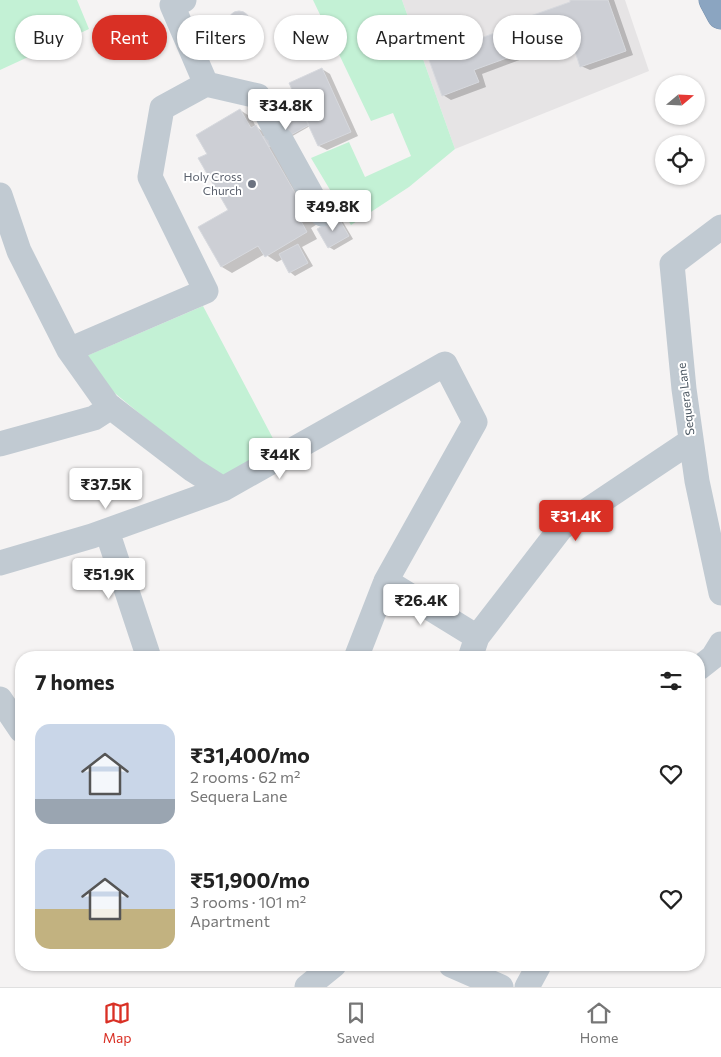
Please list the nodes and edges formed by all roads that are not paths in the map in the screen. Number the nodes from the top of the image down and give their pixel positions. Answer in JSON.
{"nodes":[{"id":1,"x":713,"y":0,"type":"edge"},
{"id":2,"x":176,"y":2,"type":"edge"},
{"id":3,"x":721,"y":15,"type":"edge"},
{"id":4,"x":206,"y":84,"type":"junction"},
{"id":5,"x":0,"y":195,"type":"edge"},
{"id":6,"x":322,"y":214,"type":"dead end"},
{"id":7,"x":721,"y":227,"type":"edge"},
{"id":8,"x":69,"y":350,"type":"junction"},
{"id":9,"x":111,"y":407,"type":"junction"},
{"id":10,"x":691,"y":441,"type":"junction"},
{"id":11,"x":0,"y":444,"type":"edge"},
{"id":12,"x":223,"y":489,"type":"junction"},
{"id":13,"x":108,"y":530,"type":"junction"},
{"id":14,"x":0,"y":563,"type":"edge"},
{"id":15,"x":386,"y":581,"type":"junction"},
{"id":16,"x":721,"y":593,"type":"edge"},
{"id":17,"x":721,"y":644,"type":"edge"},
{"id":18,"x":473,"y":647,"type":"edge"},
{"id":19,"x":147,"y":651,"type":"edge"},
{"id":20,"x":359,"y":651,"type":"edge"},
{"id":21,"x":705,"y":663,"type":"edge"},
{"id":22,"x":0,"y":699,"type":"edge"},
{"id":23,"x":15,"y":721,"type":"edge"},
{"id":24,"x":327,"y":971,"type":"edge"},
{"id":25,"x":536,"y":971,"type":"edge"},
{"id":26,"x":463,"y":975,"type":"edge"},
{"id":27,"x":307,"y":987,"type":"edge"},
{"id":28,"x":501,"y":987,"type":"edge"},
{"id":29,"x":527,"y":987,"type":"edge"}],
"edges":[{"from":1,"to":3,"type":"highway"},
{"from":2,"to":4,"type":"street"},
{"from":4,"to":6,"type":"street"},
{"from":4,"to":8,"type":"street"},
{"from":5,"to":8,"type":"street"},
{"from":7,"to":10,"type":"street","name":"Sequera Lane"},
{"from":8,"to":9,"type":"street"},
{"from":9,"to":11,"type":"street"},
{"from":9,"to":12,"type":"street"},
{"from":10,"to":16,"type":"street","name":"Sequera Lane"},
{"from":10,"to":18,"type":"street"},
{"from":12,"to":13,"type":"street"},
{"from":12,"to":15,"type":"street"},
{"from":13,"to":14,"type":"street"},
{"from":13,"to":19,"type":"street"},
{"from":15,"to":18,"type":"street"},
{"from":15,"to":20,"type":"street"},
{"from":17,"to":21,"type":"street"},
{"from":22,"to":23,"type":"street"},
{"from":24,"to":27,"type":"street"},
{"from":25,"to":29,"type":"street"},
{"from":26,"to":28,"type":"street"}]}
